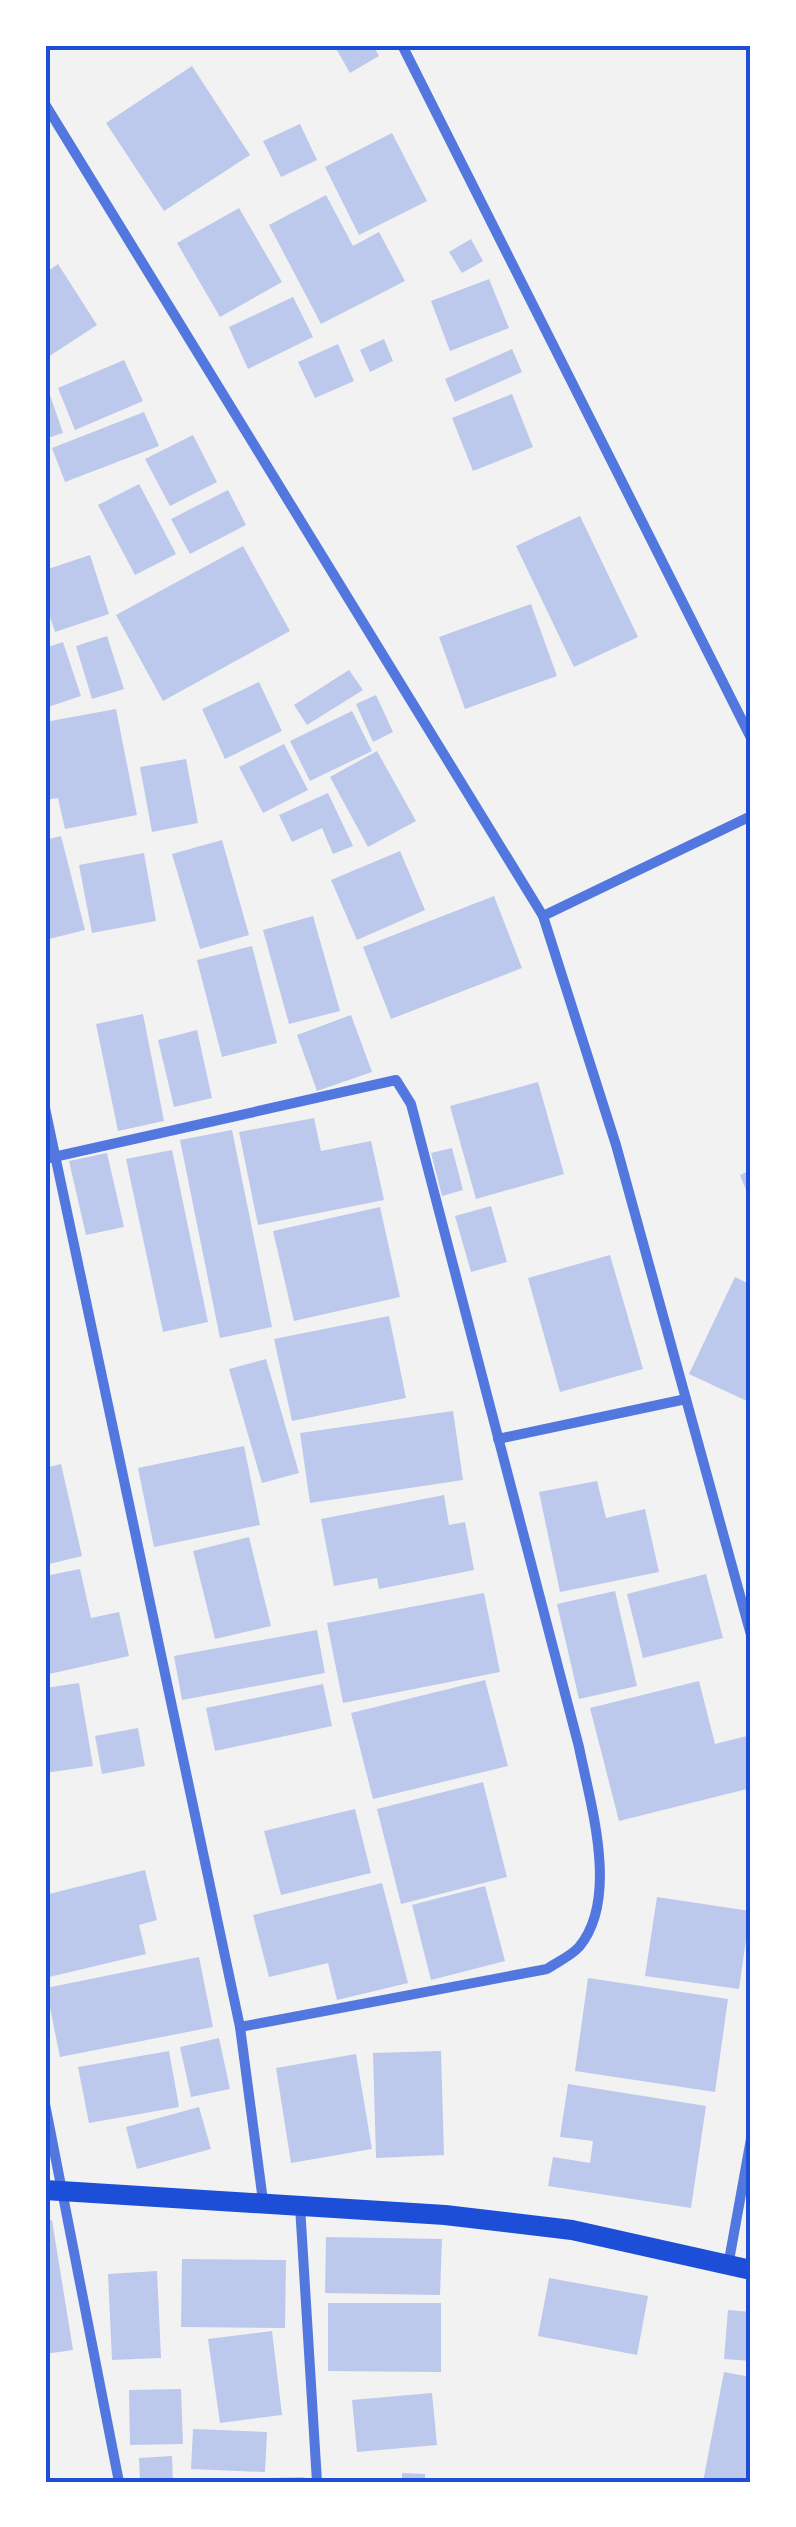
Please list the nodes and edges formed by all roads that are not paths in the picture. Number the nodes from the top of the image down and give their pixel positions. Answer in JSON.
{"nodes":[{"id":1,"x":402,"y":45,"type":"edge"},
{"id":2,"x":45,"y":104,"type":"edge"},
{"id":3,"x":751,"y":738,"type":"edge"},
{"id":4,"x":751,"y":816,"type":"edge"},
{"id":5,"x":543,"y":916,"type":"junction"},
{"id":6,"x":45,"y":1108,"type":"edge"},
{"id":7,"x":51,"y":1157,"type":"edge"},
{"id":8,"x":686,"y":1399,"type":"junction"},
{"id":9,"x":498,"y":1440,"type":"junction"},
{"id":10,"x":751,"y":1635,"type":"edge"},
{"id":11,"x":240,"y":2028,"type":"junction"},
{"id":12,"x":45,"y":2104,"type":"edge"},
{"id":13,"x":751,"y":2139,"type":"edge"},
{"id":14,"x":55,"y":2192,"type":"edge"},
{"id":15,"x":262,"y":2202,"type":"junction"},
{"id":16,"x":300,"y":2204,"type":"junction"},
{"id":17,"x":728,"y":2267,"type":"junction"},
{"id":18,"x":751,"y":2270,"type":"edge"},
{"id":19,"x":119,"y":2482,"type":"edge"},
{"id":20,"x":317,"y":2482,"type":"edge"}],
"edges":[{"from":1,"to":3,"type":"street"},
{"from":2,"to":5,"type":"street"},
{"from":4,"to":5,"type":"street"},
{"from":5,"to":8,"type":"street"},
{"from":6,"to":7,"type":"street"},
{"from":7,"to":9,"type":"street"},
{"from":7,"to":11,"type":"street"},
{"from":8,"to":9,"type":"street"},
{"from":8,"to":10,"type":"street"},
{"from":9,"to":11,"type":"street"},
{"from":11,"to":15,"type":"street"},
{"from":12,"to":14,"type":"street"},
{"from":13,"to":17,"type":"street"},
{"from":14,"to":15,"type":"main road"},
{"from":14,"to":19,"type":"street"},
{"from":15,"to":16,"type":"main road"},
{"from":16,"to":17,"type":"main road"},
{"from":16,"to":20,"type":"street"},
{"from":17,"to":18,"type":"main road"}]}
